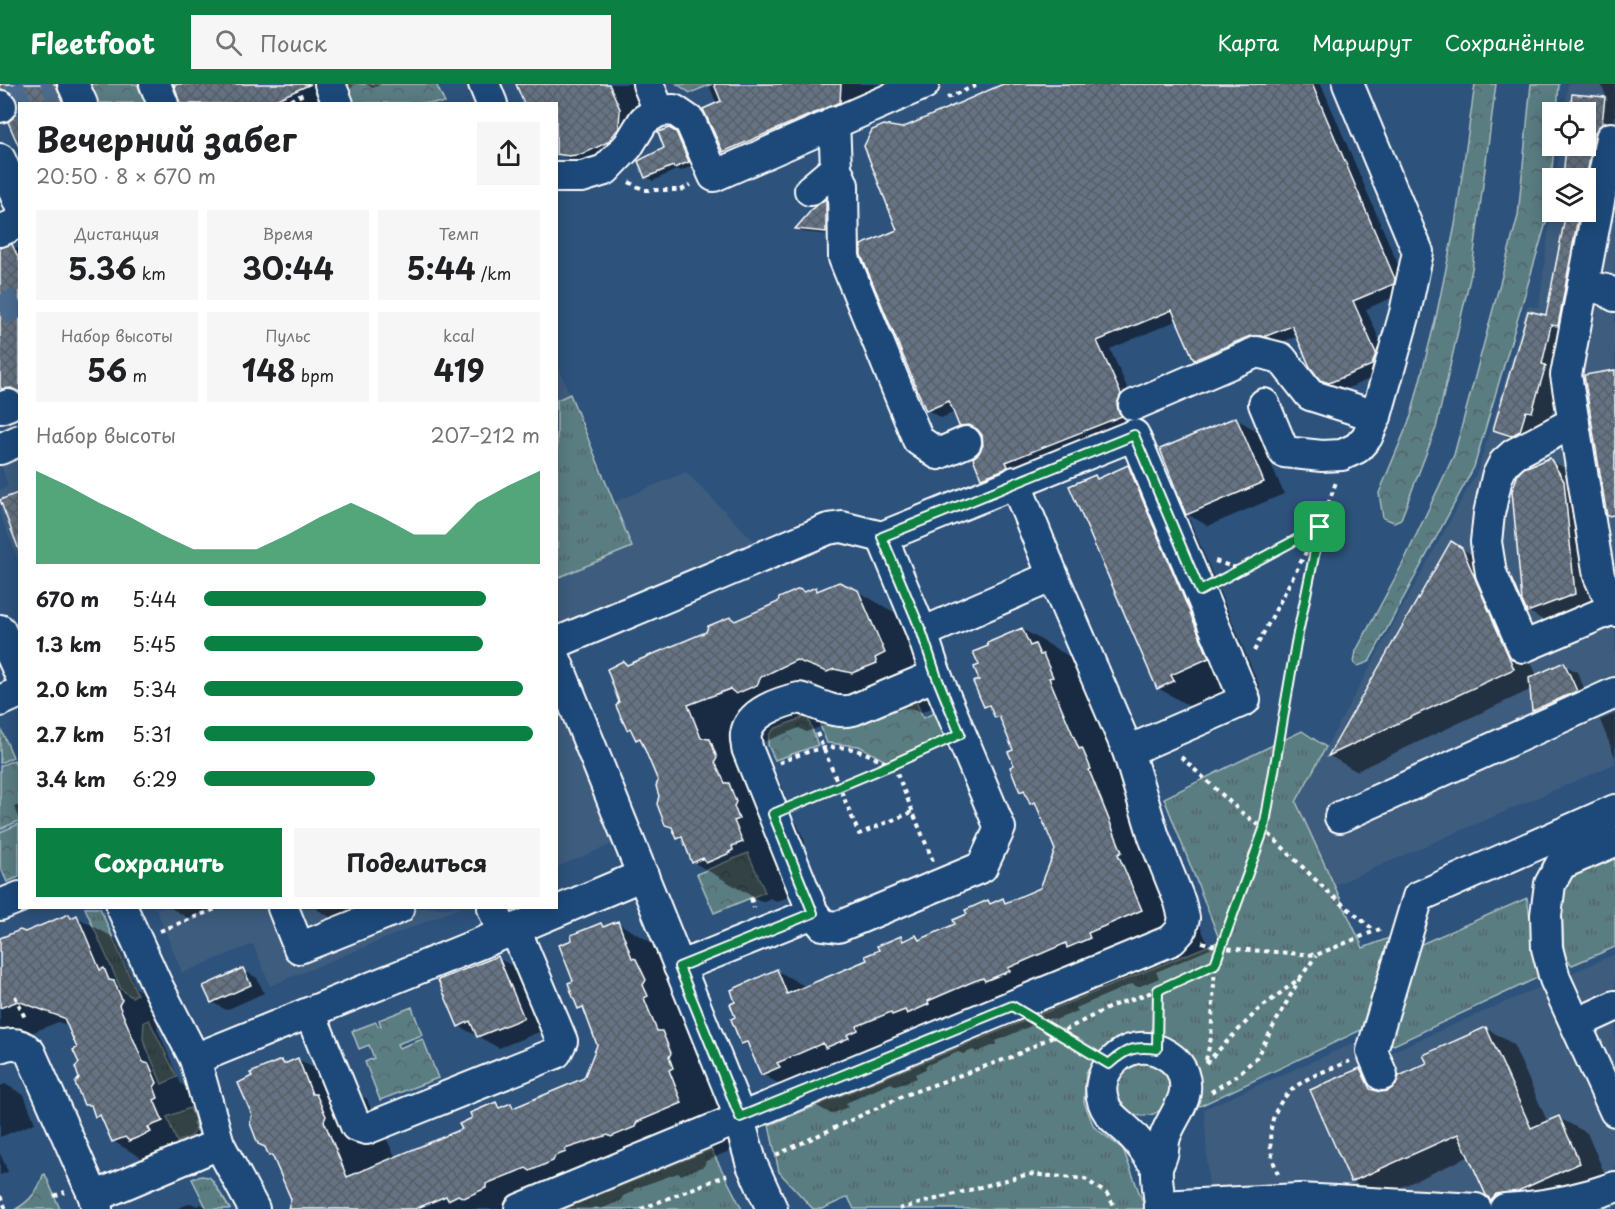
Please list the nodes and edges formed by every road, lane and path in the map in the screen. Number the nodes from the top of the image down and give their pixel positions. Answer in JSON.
{"nodes":[{"id":1,"x":73,"y":84,"type":"edge"},
{"id":2,"x":155,"y":84,"type":"edge"},
{"id":3,"x":330,"y":84,"type":"edge"},
{"id":4,"x":484,"y":84,"type":"edge"},
{"id":5,"x":1348,"y":84,"type":"edge"},
{"id":6,"x":906,"y":88,"type":"edge"},
{"id":7,"x":653,"y":97,"type":"edge"},
{"id":8,"x":81,"y":102,"type":"edge"},
{"id":9,"x":162,"y":102,"type":"edge"},
{"id":10,"x":337,"y":102,"type":"edge"},
{"id":11,"x":491,"y":102,"type":"edge"},
{"id":12,"x":834,"y":122,"type":"junction"},
{"id":13,"x":1611,"y":138,"type":"dead end"},
{"id":14,"x":0,"y":159,"type":"edge"},
{"id":15,"x":836,"y":168,"type":"junction"},
{"id":16,"x":605,"y":170,"type":"junction"},
{"id":17,"x":714,"y":176,"type":"junction"},
{"id":18,"x":558,"y":177,"type":"edge"},
{"id":19,"x":810,"y":190,"type":"dead end"},
{"id":20,"x":18,"y":200,"type":"edge"},
{"id":21,"x":18,"y":223,"type":"edge"},
{"id":22,"x":0,"y":231,"type":"edge"},
{"id":23,"x":1583,"y":285,"type":"junction"},
{"id":24,"x":1615,"y":296,"type":"edge"},
{"id":25,"x":1264,"y":404,"type":"dead end"},
{"id":26,"x":1134,"y":405,"type":"dead end"},
{"id":27,"x":1376,"y":416,"type":"junction"},
{"id":28,"x":1574,"y":422,"type":"junction"},
{"id":29,"x":18,"y":441,"type":"edge"},
{"id":30,"x":966,"y":442,"type":"dead end"},
{"id":31,"x":0,"y":449,"type":"edge"},
{"id":32,"x":1342,"y":456,"type":"junction"},
{"id":33,"x":1016,"y":482,"type":"junction"},
{"id":34,"x":1320,"y":527,"type":"junction"},
{"id":35,"x":882,"y":537,"type":"junction"},
{"id":36,"x":1053,"y":576,"type":"junction"},
{"id":37,"x":1200,"y":591,"type":"junction"},
{"id":38,"x":1614,"y":609,"type":"edge"},
{"id":39,"x":0,"y":630,"type":"edge"},
{"id":40,"x":922,"y":633,"type":"junction"},
{"id":41,"x":558,"y":641,"type":"edge"},
{"id":42,"x":558,"y":665,"type":"edge"},
{"id":43,"x":18,"y":670,"type":"edge"},
{"id":44,"x":936,"y":675,"type":"junction"},
{"id":45,"x":1238,"y":682,"type":"junction"},
{"id":46,"x":18,"y":693,"type":"edge"},
{"id":47,"x":1615,"y":693,"type":"edge"},
{"id":48,"x":803,"y":699,"type":"junction"},
{"id":49,"x":0,"y":701,"type":"edge"},
{"id":50,"x":960,"y":734,"type":"junction"},
{"id":51,"x":1160,"y":737,"type":"junction"},
{"id":52,"x":823,"y":747,"type":"junction"},
{"id":53,"x":1128,"y":751,"type":"junction"},
{"id":54,"x":893,"y":764,"type":"junction"},
{"id":55,"x":757,"y":772,"type":"junction"},
{"id":56,"x":839,"y":786,"type":"junction"},
{"id":57,"x":1615,"y":810,"type":"edge"},
{"id":58,"x":912,"y":812,"type":"junction"},
{"id":59,"x":773,"y":814,"type":"junction"},
{"id":60,"x":1340,"y":817,"type":"dead end"},
{"id":61,"x":1264,"y":829,"type":"junction"},
{"id":62,"x":1615,"y":841,"type":"edge"},
{"id":63,"x":643,"y":875,"type":"junction"},
{"id":64,"x":942,"y":884,"type":"junction"},
{"id":65,"x":18,"y":898,"type":"edge"},
{"id":66,"x":0,"y":905,"type":"edge"},
{"id":67,"x":558,"y":905,"type":"edge"},
{"id":68,"x":122,"y":909,"type":"edge"},
{"id":69,"x":216,"y":909,"type":"edge"},
{"id":70,"x":283,"y":909,"type":"edge"},
{"id":71,"x":396,"y":909,"type":"edge"},
{"id":72,"x":547,"y":909,"type":"edge"},
{"id":73,"x":813,"y":913,"type":"junction"},
{"id":74,"x":504,"y":924,"type":"edge"},
{"id":75,"x":1181,"y":930,"type":"junction"},
{"id":76,"x":1375,"y":931,"type":"dead end"},
{"id":77,"x":137,"y":941,"type":"junction"},
{"id":78,"x":1222,"y":948,"type":"junction"},
{"id":79,"x":1215,"y":964,"type":"junction"},
{"id":80,"x":679,"y":967,"type":"junction"},
{"id":81,"x":1300,"y":978,"type":"junction"},
{"id":82,"x":1158,"y":990,"type":"junction"},
{"id":83,"x":15,"y":996,"type":"dead end"},
{"id":84,"x":1012,"y":1006,"type":"junction"},
{"id":85,"x":1615,"y":1006,"type":"edge"},
{"id":86,"x":310,"y":1013,"type":"junction"},
{"id":87,"x":27,"y":1022,"type":"dead end"},
{"id":88,"x":1576,"y":1024,"type":"junction"},
{"id":89,"x":1060,"y":1034,"type":"junction"},
{"id":90,"x":0,"y":1047,"type":"edge"},
{"id":91,"x":1157,"y":1049,"type":"junction"},
{"id":92,"x":195,"y":1059,"type":"junction"},
{"id":93,"x":1377,"y":1063,"type":"joint"},
{"id":94,"x":1109,"y":1064,"type":"junction"},
{"id":95,"x":1205,"y":1064,"type":"junction"},
{"id":96,"x":1183,"y":1099,"type":"junction"},
{"id":97,"x":1615,"y":1111,"type":"edge"},
{"id":98,"x":740,"y":1117,"type":"junction"},
{"id":99,"x":219,"y":1144,"type":"junction"},
{"id":100,"x":752,"y":1165,"type":"junction"},
{"id":101,"x":1157,"y":1167,"type":"junction"},
{"id":102,"x":1615,"y":1187,"type":"edge"},
{"id":103,"x":0,"y":1196,"type":"edge"},
{"id":104,"x":1300,"y":1199,"type":"junction"},
{"id":105,"x":95,"y":1203,"type":"edge"},
{"id":106,"x":1160,"y":1207,"type":"edge"},
{"id":107,"x":6,"y":1209,"type":"edge"},
{"id":108,"x":254,"y":1209,"type":"edge"},
{"id":109,"x":520,"y":1209,"type":"edge"},
{"id":110,"x":641,"y":1209,"type":"edge"},
{"id":111,"x":772,"y":1209,"type":"edge"},
{"id":112,"x":899,"y":1209,"type":"edge"},
{"id":113,"x":1116,"y":1209,"type":"edge"},
{"id":114,"x":1476,"y":1209,"type":"edge"},
{"id":115,"x":1505,"y":1209,"type":"edge"}],
"edges":[{"from":1,"to":8,"type":"street"},
{"from":2,"to":9,"type":"street"},
{"from":3,"to":10,"type":"street"},
{"from":4,"to":11,"type":"street"},
{"from":5,"to":27,"type":"street"},
{"from":6,"to":12,"type":"street"},
{"from":7,"to":16,"type":"street"},
{"from":7,"to":17,"type":"street"},
{"from":12,"to":15,"type":"street"},
{"from":12,"to":17,"type":"street"},
{"from":13,"to":23,"type":"street"},
{"from":14,"to":20,"type":"street"},
{"from":15,"to":19,"type":"street"},
{"from":15,"to":30,"type":"street"},
{"from":16,"to":17,"type":"path"},
{"from":16,"to":18,"type":"street"},
{"from":21,"to":22,"type":"street"},
{"from":23,"to":24,"type":"street"},
{"from":23,"to":28,"type":"street"},
{"from":25,"to":32,"type":"street"},
{"from":26,"to":27,"type":"street"},
{"from":27,"to":32,"type":"street"},
{"from":28,"to":38,"type":"street"},
{"from":28,"to":38,"type":"street"},
{"from":29,"to":31,"type":"street"},
{"from":32,"to":34,"type":"path"},
{"from":33,"to":35,"type":"street"},
{"from":33,"to":36,"type":"street"},
{"from":33,"to":37,"type":"street"},
{"from":34,"to":37,"type":"path"},
{"from":34,"to":45,"type":"path"},
{"from":34,"to":61,"type":"path"},
{"from":35,"to":40,"type":"street"},
{"from":35,"to":41,"type":"street"},
{"from":36,"to":40,"type":"street"},
{"from":36,"to":53,"type":"street"},
{"from":37,"to":45,"type":"street"},
{"from":39,"to":43,"type":"street"},
{"from":40,"to":44,"type":"street"},
{"from":42,"to":63,"type":"street"},
{"from":44,"to":48,"type":"street"},
{"from":44,"to":50,"type":"street"},
{"from":45,"to":51,"type":"street"},
{"from":46,"to":49,"type":"street"},
{"from":47,"to":60,"type":"street"},
{"from":48,"to":52,"type":"path"},
{"from":48,"to":55,"type":"street"},
{"from":50,"to":54,"type":"path"},
{"from":50,"to":64,"type":"street"},
{"from":51,"to":53,"type":"street"},
{"from":51,"to":61,"type":"path"},
{"from":52,"to":54,"type":"path"},
{"from":52,"to":55,"type":"path"},
{"from":52,"to":56,"type":"path"},
{"from":53,"to":75,"type":"street"},
{"from":54,"to":56,"type":"path"},
{"from":54,"to":58,"type":"path"},
{"from":55,"to":59,"type":"street"},
{"from":56,"to":58,"type":"path"},
{"from":56,"to":59,"type":"path"},
{"from":57,"to":93,"type":"street"},
{"from":58,"to":64,"type":"path"},
{"from":59,"to":73,"type":"street"},
{"from":61,"to":76,"type":"path"},
{"from":61,"to":78,"type":"path"},
{"from":62,"to":88,"type":"street"},
{"from":63,"to":67,"type":"street"},
{"from":63,"to":80,"type":"street"},
{"from":64,"to":73,"type":"street"},
{"from":65,"to":66,"type":"street"},
{"from":68,"to":77,"type":"street"},
{"from":69,"to":77,"type":"path"},
{"from":70,"to":71,"type":"street"},
{"from":72,"to":74,"type":"street"},
{"from":73,"to":80,"type":"street"},
{"from":74,"to":86,"type":"street"},
{"from":74,"to":86,"type":"street"},
{"from":75,"to":78,"type":"path"},
{"from":75,"to":84,"type":"street"},
{"from":77,"to":92,"type":"street"},
{"from":78,"to":79,"type":"path"},
{"from":78,"to":81,"type":"path"},
{"from":79,"to":82,"type":"path"},
{"from":79,"to":95,"type":"path"},
{"from":80,"to":98,"type":"street"},
{"from":81,"to":95,"type":"path"},
{"from":81,"to":96,"type":"path"},
{"from":82,"to":89,"type":"path"},
{"from":82,"to":91,"type":"path"},
{"from":83,"to":87,"type":"path"},
{"from":84,"to":89,"type":"path"},
{"from":84,"to":98,"type":"street"},
{"from":85,"to":88,"type":"street"},
{"from":86,"to":92,"type":"street"},
{"from":88,"to":97,"type":"street"},
{"from":89,"to":94,"type":"path"},
{"from":89,"to":100,"type":"path"},
{"from":90,"to":105,"type":"street"},
{"from":91,"to":94,"type":"street"},
{"from":91,"to":96,"type":"street"},
{"from":92,"to":99,"type":"street"},
{"from":93,"to":104,"type":"path"},
{"from":94,"to":101,"type":"street"},
{"from":95,"to":96,"type":"path"},
{"from":96,"to":101,"type":"street"},
{"from":98,"to":100,"type":"street"},
{"from":98,"to":109,"type":"street"},
{"from":99,"to":105,"type":"street"},
{"from":99,"to":108,"type":"street"},
{"from":100,"to":110,"type":"path"},
{"from":100,"to":111,"type":"street"},
{"from":101,"to":106,"type":"street"},
{"from":102,"to":115,"type":"street"},
{"from":103,"to":107,"type":"path"},
{"from":104,"to":106,"type":"street"},
{"from":104,"to":114,"type":"street"},
{"from":112,"to":113,"type":"path"}]}
